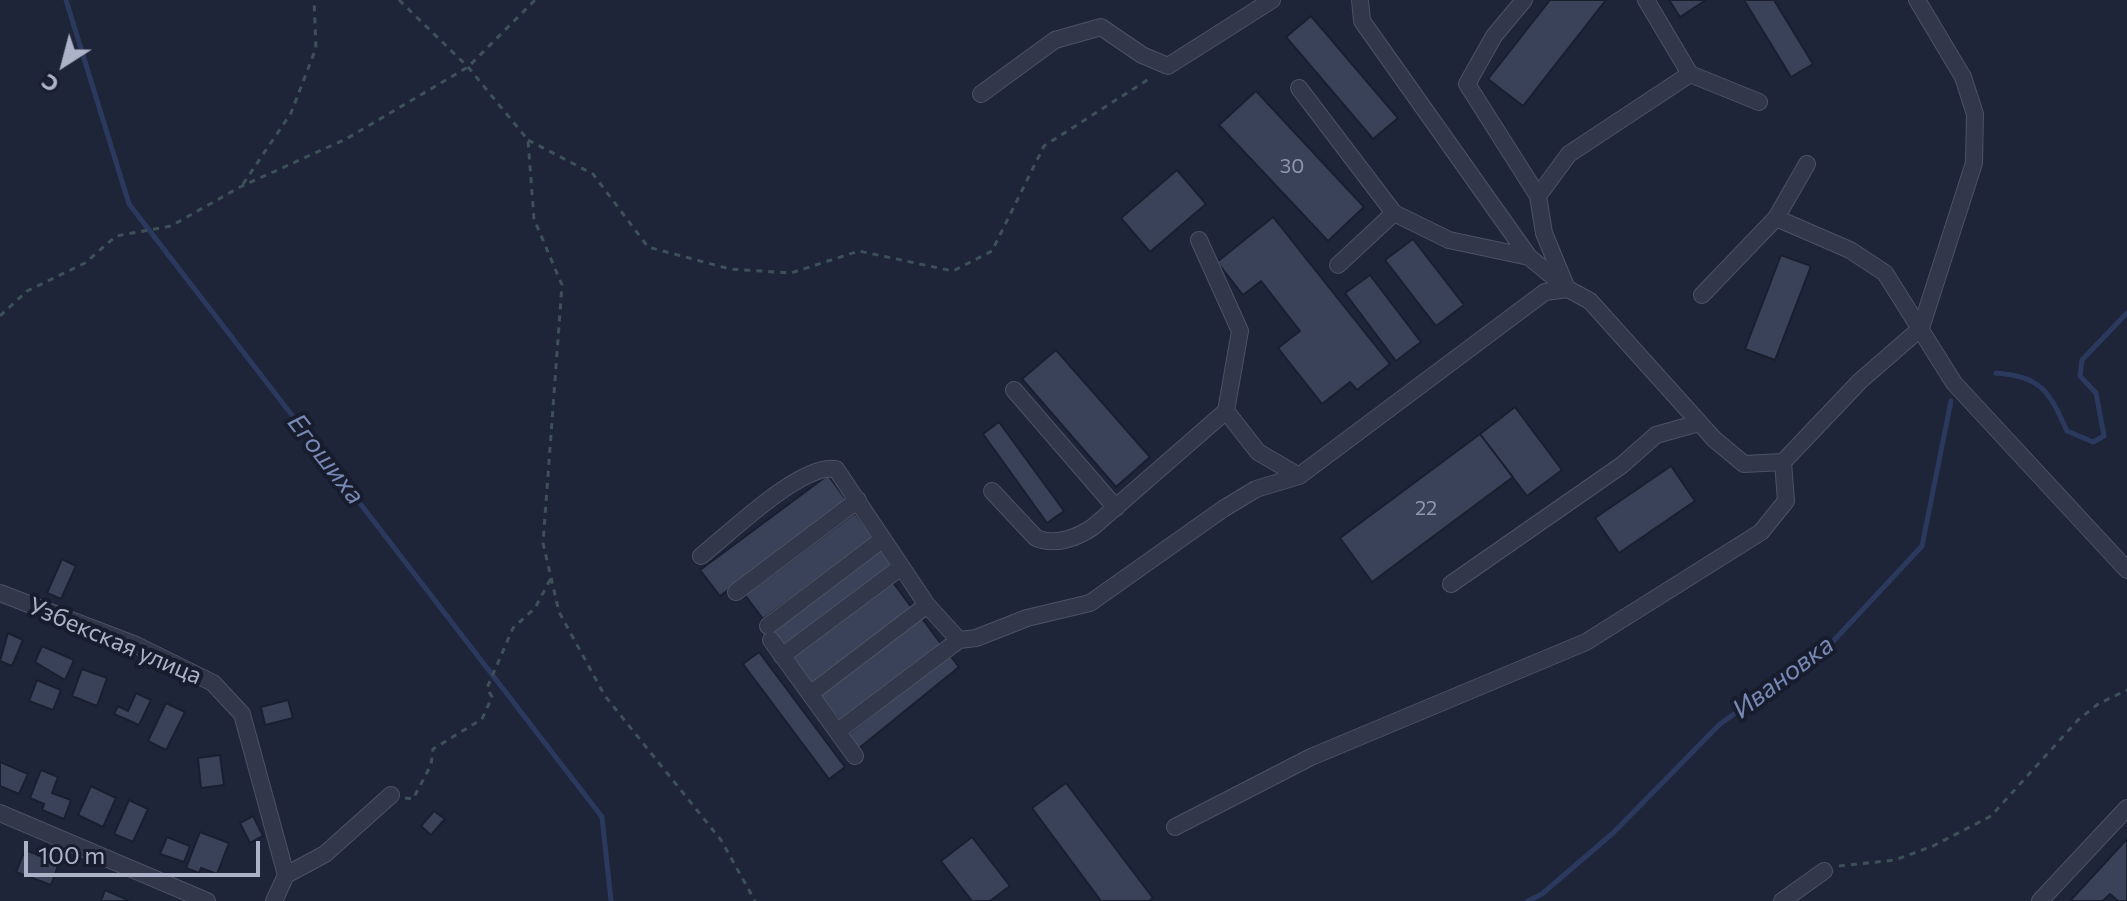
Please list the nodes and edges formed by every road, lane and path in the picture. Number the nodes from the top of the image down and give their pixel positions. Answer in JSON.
{"nodes":[{"id":1,"x":314,"y":0,"type":"edge"},
{"id":2,"x":399,"y":0,"type":"edge"},
{"id":3,"x":535,"y":0,"type":"edge"},
{"id":4,"x":1272,"y":0,"type":"edge"},
{"id":5,"x":1360,"y":0,"type":"edge"},
{"id":6,"x":1524,"y":0,"type":"edge"},
{"id":7,"x":1646,"y":0,"type":"edge"},
{"id":8,"x":1917,"y":0,"type":"edge"},
{"id":9,"x":1168,"y":66,"type":"junction"},
{"id":10,"x":468,"y":67,"type":"junction"},
{"id":11,"x":1690,"y":74,"type":"junction"},
{"id":12,"x":1299,"y":88,"type":"dead end"},
{"id":13,"x":981,"y":94,"type":"dead end"},
{"id":14,"x":1759,"y":102,"type":"dead end"},
{"id":15,"x":528,"y":140,"type":"junction"},
{"id":16,"x":1807,"y":164,"type":"dead end"},
{"id":17,"x":240,"y":187,"type":"junction"},
{"id":18,"x":1538,"y":196,"type":"junction"},
{"id":19,"x":1394,"y":213,"type":"junction"},
{"id":20,"x":1776,"y":218,"type":"junction"},
{"id":21,"x":1199,"y":240,"type":"dead end"},
{"id":22,"x":1529,"y":257,"type":"junction"},
{"id":23,"x":1338,"y":265,"type":"dead end"},
{"id":24,"x":1568,"y":289,"type":"junction"},
{"id":25,"x":1702,"y":295,"type":"dead end"},
{"id":26,"x":0,"y":316,"type":"edge"},
{"id":27,"x":1921,"y":328,"type":"junction"},
{"id":28,"x":1014,"y":390,"type":"dead end"},
{"id":29,"x":1226,"y":411,"type":"junction"},
{"id":30,"x":1699,"y":423,"type":"junction"},
{"id":31,"x":1783,"y":462,"type":"junction"},
{"id":32,"x":1299,"y":476,"type":"junction"},
{"id":33,"x":992,"y":491,"type":"dead end"},
{"id":34,"x":858,"y":500,"type":"junction"},
{"id":35,"x":1116,"y":508,"type":"junction"},
{"id":36,"x":883,"y":539,"type":"junction"},
{"id":37,"x":701,"y":556,"type":"dead end"},
{"id":38,"x":901,"y":567,"type":"junction"},
{"id":39,"x":2127,"y":570,"type":"edge"},
{"id":40,"x":551,"y":578,"type":"junction"},
{"id":41,"x":1451,"y":584,"type":"dead end"},
{"id":42,"x":736,"y":592,"type":"dead end"},
{"id":43,"x":0,"y":593,"type":"edge"},
{"id":44,"x":927,"y":605,"type":"junction"},
{"id":45,"x":959,"y":640,"type":"junction"},
{"id":46,"x":782,"y":656,"type":"junction"},
{"id":47,"x":2127,"y":690,"type":"edge"},
{"id":48,"x":810,"y":694,"type":"junction"},
{"id":49,"x":838,"y":731,"type":"junction"},
{"id":50,"x":855,"y":756,"type":"dead end"},
{"id":51,"x":391,"y":795,"type":"joint"},
{"id":52,"x":2127,"y":808,"type":"edge"},
{"id":53,"x":0,"y":813,"type":"edge"},
{"id":54,"x":1175,"y":827,"type":"dead end"},
{"id":55,"x":1824,"y":871,"type":"joint"},
{"id":56,"x":286,"y":875,"type":"junction"},
{"id":57,"x":207,"y":901,"type":"edge"},
{"id":58,"x":274,"y":901,"type":"edge"},
{"id":59,"x":755,"y":901,"type":"edge"},
{"id":60,"x":1782,"y":901,"type":"edge"},
{"id":61,"x":2040,"y":901,"type":"edge"}],
"edges":[{"from":1,"to":17,"type":"path"},
{"from":2,"to":10,"type":"path"},
{"from":3,"to":10,"type":"path"},
{"from":4,"to":9,"type":"street"},
{"from":5,"to":22,"type":"street"},
{"from":6,"to":18,"type":"street"},
{"from":7,"to":11,"type":"street"},
{"from":8,"to":27,"type":"street"},
{"from":9,"to":13,"type":"street"},
{"from":9,"to":15,"type":"path"},
{"from":10,"to":15,"type":"path"},
{"from":10,"to":17,"type":"path"},
{"from":11,"to":14,"type":"street"},
{"from":11,"to":18,"type":"street"},
{"from":12,"to":19,"type":"street"},
{"from":15,"to":40,"type":"path"},
{"from":16,"to":20,"type":"street"},
{"from":17,"to":26,"type":"path"},
{"from":18,"to":24,"type":"street"},
{"from":19,"to":22,"type":"street"},
{"from":19,"to":23,"type":"street"},
{"from":20,"to":25,"type":"street"},
{"from":20,"to":27,"type":"street"},
{"from":21,"to":29,"type":"street"},
{"from":22,"to":24,"type":"street"},
{"from":24,"to":30,"type":"street"},
{"from":24,"to":32,"type":"street"},
{"from":27,"to":31,"type":"street"},
{"from":27,"to":39,"type":"street"},
{"from":28,"to":35,"type":"street"},
{"from":29,"to":32,"type":"street"},
{"from":29,"to":35,"type":"street"},
{"from":30,"to":31,"type":"street"},
{"from":30,"to":41,"type":"street"},
{"from":31,"to":54,"type":"street"},
{"from":32,"to":45,"type":"street"},
{"from":33,"to":35,"type":"street"},
{"from":34,"to":36,"type":"street"},
{"from":34,"to":37,"type":"street"},
{"from":34,"to":42,"type":"street"},
{"from":36,"to":38,"type":"street"},
{"from":36,"to":46,"type":"street"},
{"from":38,"to":44,"type":"street"},
{"from":38,"to":46,"type":"street"},
{"from":40,"to":51,"type":"path"},
{"from":40,"to":59,"type":"path"},
{"from":43,"to":56,"type":"street","name":"Узбекская улица"},
{"from":44,"to":45,"type":"street"},
{"from":44,"to":48,"type":"street"},
{"from":45,"to":49,"type":"street"},
{"from":46,"to":48,"type":"street"},
{"from":47,"to":55,"type":"path"},
{"from":48,"to":49,"type":"street"},
{"from":49,"to":50,"type":"street"},
{"from":51,"to":56,"type":"street"},
{"from":52,"to":61,"type":"street"},
{"from":53,"to":57,"type":"street"},
{"from":55,"to":60,"type":"street"},
{"from":56,"to":58,"type":"street"}]}
